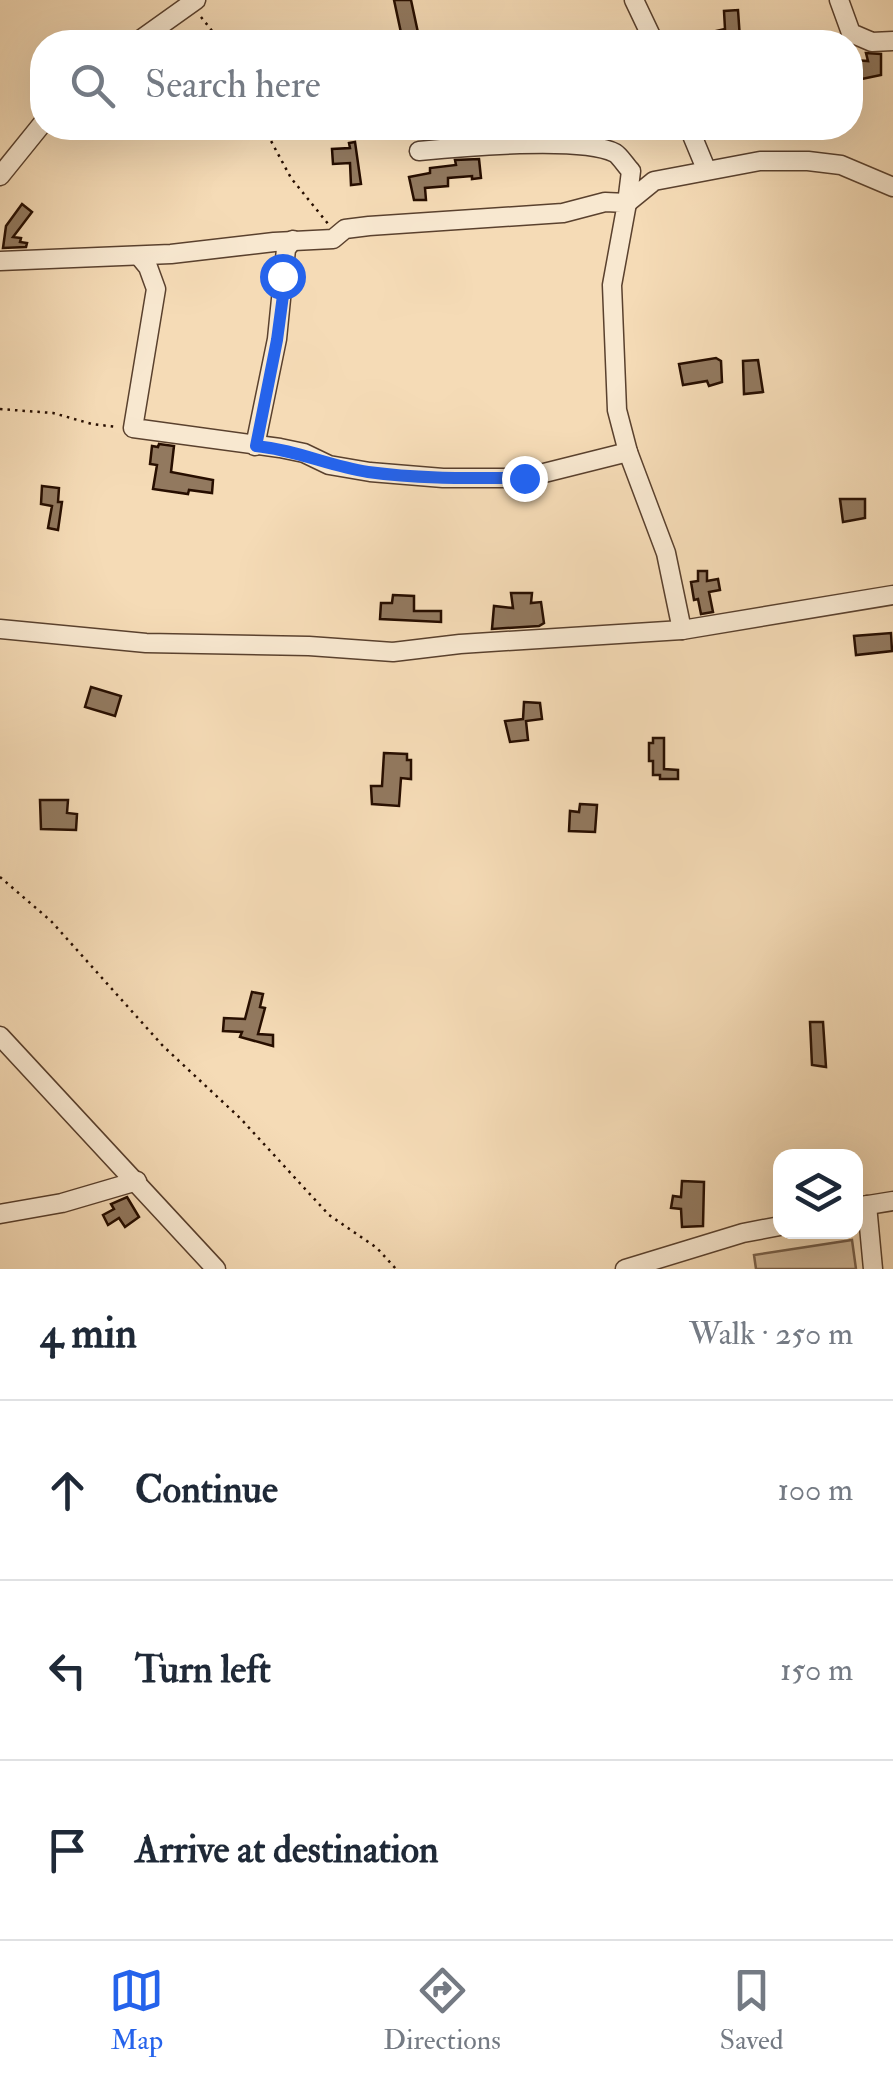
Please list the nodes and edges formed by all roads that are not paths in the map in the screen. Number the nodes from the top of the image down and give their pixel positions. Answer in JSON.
{"nodes":[{"id":1,"x":634,"y":0,"type":"edge"},
{"id":2,"x":840,"y":0,"type":"edge"},
{"id":3,"x":193,"y":2,"type":"edge"},
{"id":4,"x":154,"y":30,"type":"edge"},
{"id":5,"x":648,"y":30,"type":"edge"},
{"id":6,"x":850,"y":30,"type":"edge"},
{"id":7,"x":863,"y":40,"type":"edge"},
{"id":8,"x":893,"y":41,"type":"edge"},
{"id":9,"x":30,"y":139,"type":"edge"},
{"id":10,"x":694,"y":140,"type":"edge"},
{"id":11,"x":418,"y":152,"type":"dead end"},
{"id":12,"x":706,"y":169,"type":"junction"},
{"id":13,"x":0,"y":176,"type":"edge"},
{"id":14,"x":893,"y":187,"type":"edge"},
{"id":15,"x":627,"y":203,"type":"junction"},
{"id":16,"x":293,"y":240,"type":"junction"},
{"id":17,"x":139,"y":256,"type":"junction"},
{"id":18,"x":0,"y":261,"type":"edge"},
{"id":19,"x":256,"y":446,"type":"junction"},
{"id":20,"x":628,"y":452,"type":"junction"},
{"id":21,"x":893,"y":595,"type":"edge"},
{"id":22,"x":0,"y":629,"type":"edge"},
{"id":23,"x":682,"y":630,"type":"junction"},
{"id":24,"x":0,"y":1036,"type":"edge"},
{"id":25,"x":137,"y":1181,"type":"junction"},
{"id":26,"x":893,"y":1201,"type":"edge"},
{"id":27,"x":863,"y":1206,"type":"edge"},
{"id":28,"x":0,"y":1214,"type":"edge"},
{"id":29,"x":863,"y":1216,"type":"edge"},
{"id":30,"x":773,"y":1227,"type":"edge"},
{"id":31,"x":216,"y":1269,"type":"edge"},
{"id":32,"x":625,"y":1269,"type":"edge"},
{"id":33,"x":873,"y":1269,"type":"edge"}],
"edges":[{"from":1,"to":5,"type":"street"},
{"from":2,"to":6,"type":"street"},
{"from":3,"to":4,"type":"street"},
{"from":7,"to":8,"type":"street"},
{"from":9,"to":13,"type":"street"},
{"from":10,"to":12,"type":"street"},
{"from":11,"to":15,"type":"street"},
{"from":12,"to":14,"type":"street"},
{"from":12,"to":15,"type":"street"},
{"from":15,"to":16,"type":"street"},
{"from":15,"to":20,"type":"street"},
{"from":16,"to":17,"type":"street"},
{"from":16,"to":19,"type":"street"},
{"from":17,"to":18,"type":"street"},
{"from":17,"to":19,"type":"street"},
{"from":19,"to":20,"type":"street"},
{"from":20,"to":23,"type":"street"},
{"from":21,"to":23,"type":"street"},
{"from":22,"to":23,"type":"street"},
{"from":24,"to":25,"type":"street"},
{"from":25,"to":28,"type":"street"},
{"from":25,"to":31,"type":"street"},
{"from":26,"to":27,"type":"street"},
{"from":29,"to":33,"type":"street"},
{"from":30,"to":32,"type":"street"}]}
